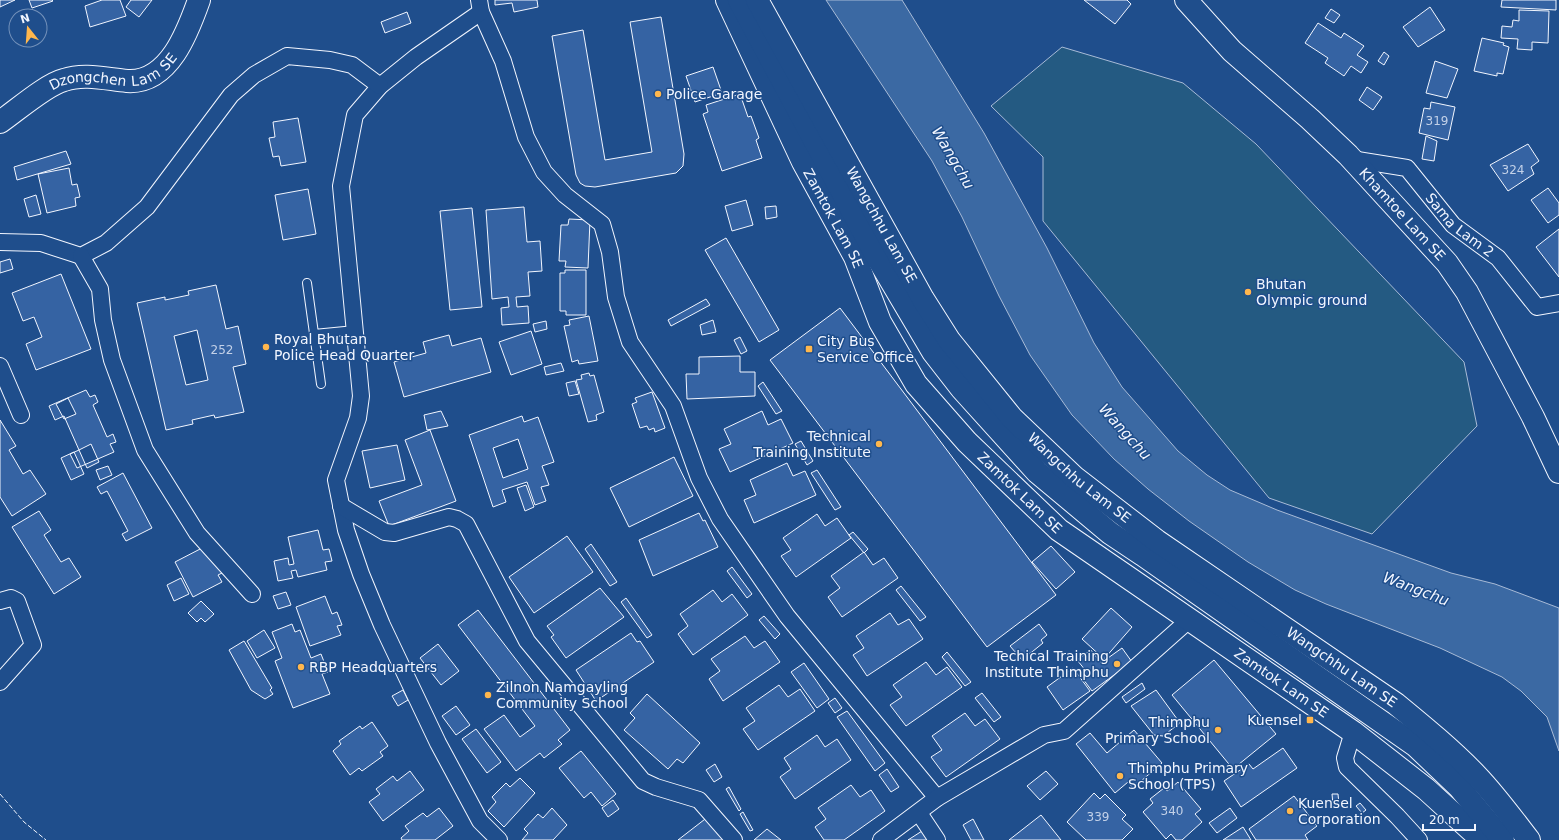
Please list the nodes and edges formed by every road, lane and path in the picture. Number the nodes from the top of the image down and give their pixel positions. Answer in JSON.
{"nodes":[{"id":1,"x":199,"y":0,"type":"edge"},
{"id":2,"x":726,"y":0,"type":"edge"},
{"id":3,"x":739,"y":0,"type":"edge"},
{"id":4,"x":757,"y":0,"type":"edge"},
{"id":5,"x":1186,"y":0,"type":"edge"},
{"id":6,"x":480,"y":6,"type":"edge"},
{"id":7,"x":380,"y":86,"type":"junction"},
{"id":8,"x":0,"y":122,"type":"edge"},
{"id":9,"x":1351,"y":159,"type":"junction"},
{"id":10,"x":0,"y":242,"type":"edge"},
{"id":11,"x":81,"y":256,"type":"junction"},
{"id":12,"x":307,"y":283,"type":"dead end"},
{"id":13,"x":1559,"y":303,"type":"edge"},
{"id":14,"x":355,"y":330,"type":"junction"},
{"id":15,"x":314,"y":334,"type":"junction"},
{"id":16,"x":0,"y":366,"type":"edge"},
{"id":17,"x":322,"y":384,"type":"dead end"},
{"id":18,"x":21,"y":415,"type":"dead end"},
{"id":19,"x":1559,"y":472,"type":"edge"},
{"id":20,"x":341,"y":506,"type":"junction"},
{"id":21,"x":252,"y":594,"type":"dead end"},
{"id":22,"x":0,"y":601,"type":"edge"},
{"id":23,"x":1189,"y":620,"type":"junction"},
{"id":24,"x":0,"y":682,"type":"edge"},
{"id":25,"x":1353,"y":732,"type":"junction"},
{"id":26,"x":937,"y":798,"type":"junction"},
{"id":27,"x":919,"y":812,"type":"junction"},
{"id":28,"x":499,"y":840,"type":"edge"},
{"id":29,"x":734,"y":840,"type":"edge"},
{"id":30,"x":881,"y":840,"type":"edge"},
{"id":31,"x":937,"y":840,"type":"edge"},
{"id":32,"x":1419,"y":840,"type":"edge"},
{"id":33,"x":1482,"y":840,"type":"edge"},
{"id":34,"x":1503,"y":840,"type":"edge"},
{"id":35,"x":1529,"y":840,"type":"edge"}],
"edges":[{"from":1,"to":8,"type":"main road","name":"Dzongchen Lam SE"},
{"from":2,"to":23,"type":"main road","name":"Zamtok Lam SE"},
{"from":3,"to":34,"type":"main road","name":"Wangchhu Lam SE"},
{"from":4,"to":35,"type":"main road","name":"Wangchhu Lam SE"},
{"from":5,"to":9,"type":"main road","name":"Khamtoe Lam SE"},
{"from":6,"to":7,"type":"street"},
{"from":6,"to":26,"type":"street"},
{"from":7,"to":11,"type":"street"},
{"from":7,"to":14,"type":"street"},
{"from":9,"to":13,"type":"street","name":"Sama Lam 2"},
{"from":9,"to":19,"type":"main road","name":"Khamtoe Lam SE"},
{"from":10,"to":11,"type":"street"},
{"from":11,"to":21,"type":"street"},
{"from":12,"to":15,"type":"lane"},
{"from":14,"to":15,"type":"lane"},
{"from":14,"to":20,"type":"street"},
{"from":15,"to":17,"type":"lane"},
{"from":16,"to":18,"type":"street"},
{"from":20,"to":28,"type":"street"},
{"from":20,"to":29,"type":"street"},
{"from":22,"to":24,"type":"street"},
{"from":23,"to":25,"type":"main road","name":"Zamtok Lam SE"},
{"from":23,"to":26,"type":"street"},
{"from":25,"to":32,"type":"street"},
{"from":25,"to":33,"type":"main road","name":"Zamtok Lam SE"},
{"from":26,"to":27,"type":"street"},
{"from":27,"to":30,"type":"street"},
{"from":27,"to":31,"type":"street"}]}
